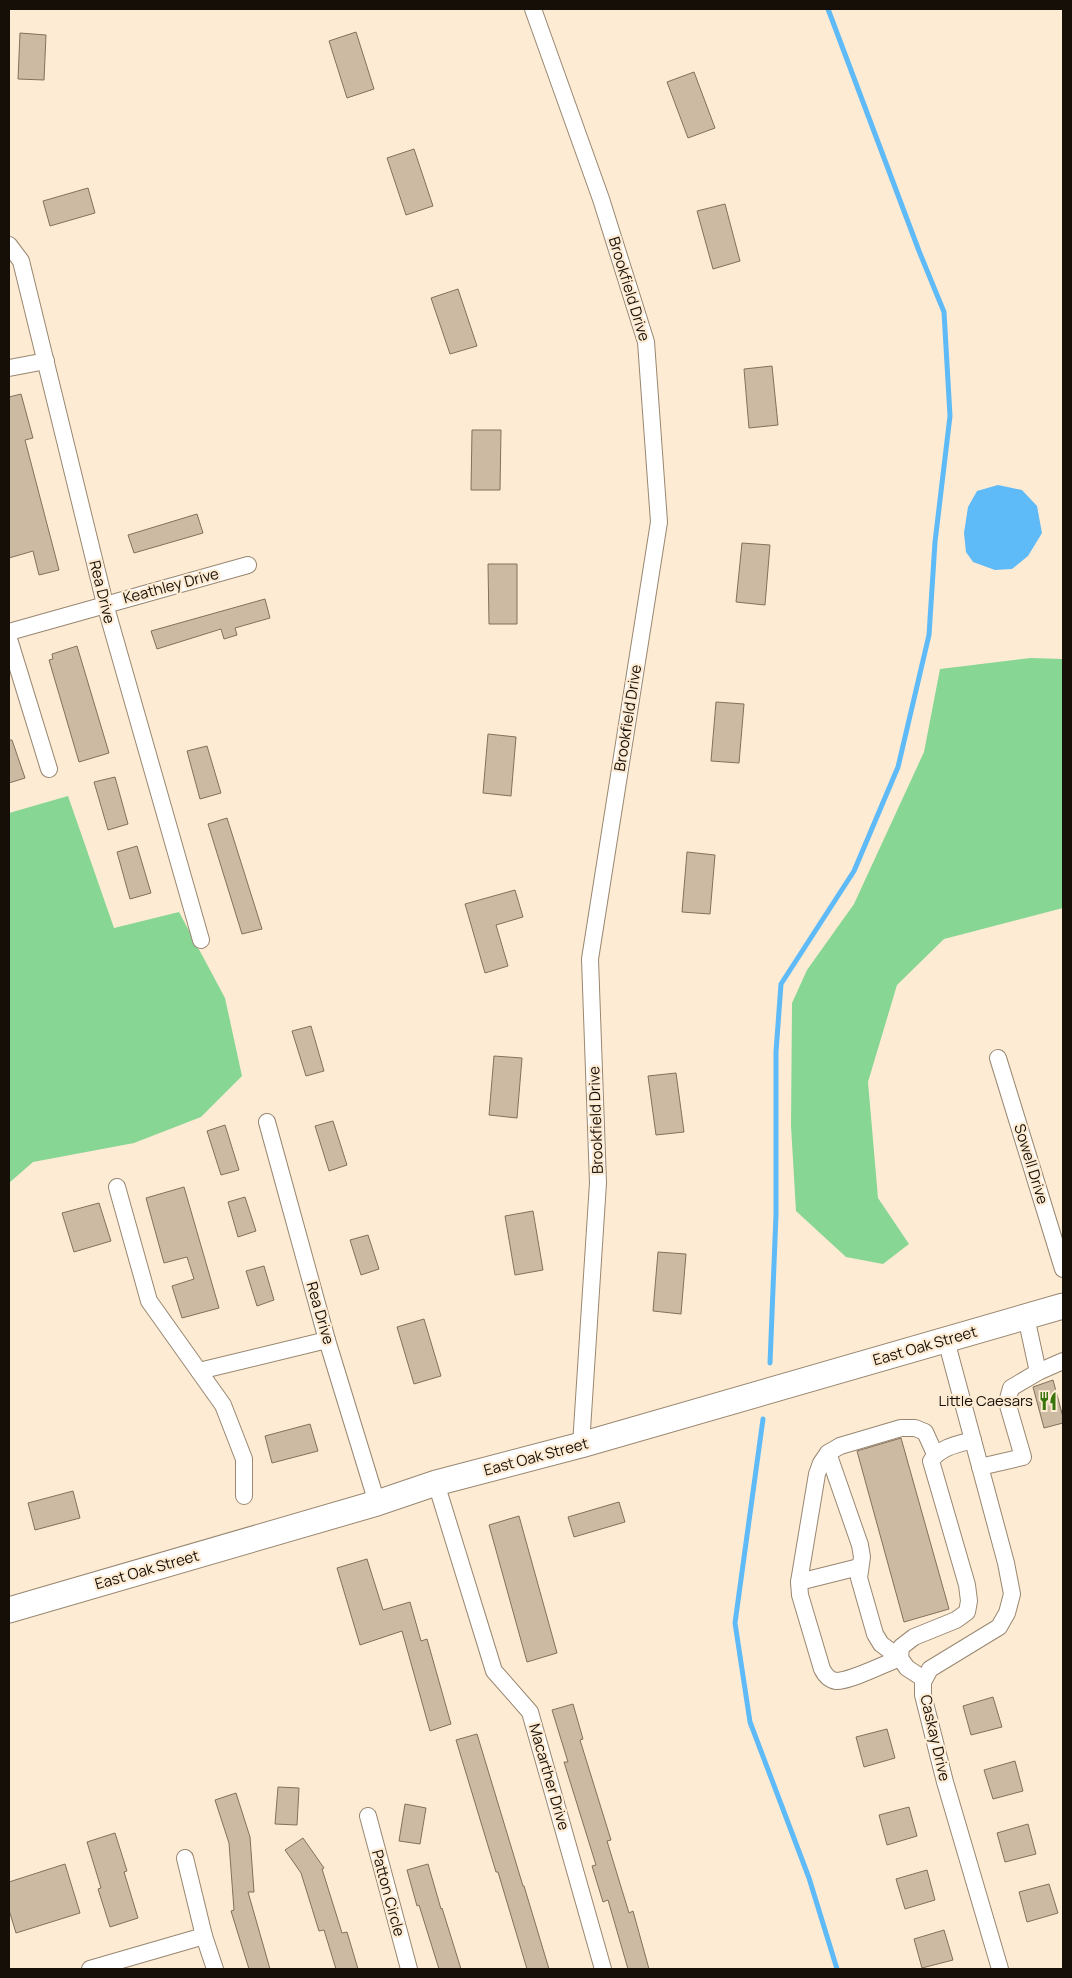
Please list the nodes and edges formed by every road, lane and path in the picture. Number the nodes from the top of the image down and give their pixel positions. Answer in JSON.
{"nodes":[{"id":1,"x":533,"y":9,"type":"edge"},
{"id":2,"x":9,"y":245,"type":"edge"},
{"id":3,"x":46,"y":361,"type":"junction"},
{"id":4,"x":9,"y":368,"type":"edge"},
{"id":5,"x":248,"y":565,"type":"dead end"},
{"id":6,"x":105,"y":604,"type":"junction"},
{"id":7,"x":9,"y":632,"type":"edge"},
{"id":8,"x":9,"y":638,"type":"edge"},
{"id":9,"x":49,"y":769,"type":"dead end"},
{"id":10,"x":201,"y":940,"type":"dead end"},
{"id":11,"x":998,"y":1058,"type":"dead end"},
{"id":12,"x":267,"y":1122,"type":"dead end"},
{"id":13,"x":117,"y":1187,"type":"dead end"},
{"id":14,"x":1063,"y":1269,"type":"edge"},
{"id":15,"x":1063,"y":1306,"type":"edge"},
{"id":16,"x":1026,"y":1317,"type":"junction"},
{"id":17,"x":327,"y":1340,"type":"junction"},
{"id":18,"x":946,"y":1340,"type":"junction"},
{"id":19,"x":1063,"y":1361,"type":"edge"},
{"id":20,"x":199,"y":1371,"type":"junction"},
{"id":21,"x":1038,"y":1372,"type":"junction"},
{"id":22,"x":973,"y":1440,"type":"junction"},
{"id":23,"x":581,"y":1445,"type":"junction"},
{"id":24,"x":828,"y":1453,"type":"junction"},
{"id":25,"x":935,"y":1454,"type":"junction"},
{"id":26,"x":980,"y":1467,"type":"junction"},
{"id":27,"x":436,"y":1482,"type":"junction"},
{"id":28,"x":244,"y":1496,"type":"dead end"},
{"id":29,"x":377,"y":1503,"type":"junction"},
{"id":30,"x":859,"y":1567,"type":"junction"},
{"id":31,"x":798,"y":1582,"type":"junction"},
{"id":32,"x":9,"y":1610,"type":"edge"},
{"id":33,"x":900,"y":1658,"type":"junction"},
{"id":34,"x":924,"y":1679,"type":"junction"},
{"id":35,"x":368,"y":1816,"type":"dead end"},
{"id":36,"x":185,"y":1858,"type":"dead end"},
{"id":37,"x":204,"y":1936,"type":"junction"},
{"id":38,"x":90,"y":1969,"type":"edge"},
{"id":39,"x":215,"y":1969,"type":"edge"},
{"id":40,"x":409,"y":1969,"type":"edge"},
{"id":41,"x":603,"y":1969,"type":"edge"},
{"id":42,"x":1000,"y":1969,"type":"edge"}],
"edges":[{"from":1,"to":23,"type":"street","name":"Brookfield Drive"},
{"from":2,"to":3,"type":"street","name":"Rea Drive"},
{"from":3,"to":4,"type":"street"},
{"from":3,"to":6,"type":"street","name":"Rea Drive"},
{"from":5,"to":6,"type":"street","name":"Keathley Drive"},
{"from":6,"to":7,"type":"street","name":"Keathley Drive"},
{"from":6,"to":10,"type":"street","name":"Rea Drive"},
{"from":8,"to":9,"type":"street"},
{"from":11,"to":14,"type":"street","name":"Sowell Drive"},
{"from":12,"to":17,"type":"street","name":"Rea Drive"},
{"from":13,"to":20,"type":"street"},
{"from":15,"to":16,"type":"highway","name":"East Oak Street"},
{"from":16,"to":18,"type":"highway","name":"East Oak Street"},
{"from":16,"to":21,"type":"street"},
{"from":17,"to":20,"type":"street"},
{"from":17,"to":29,"type":"street","name":"Rea Drive"},
{"from":18,"to":22,"type":"street","name":"Caskay Drive"},
{"from":18,"to":23,"type":"highway","name":"East Oak Street"},
{"from":19,"to":21,"type":"street"},
{"from":20,"to":28,"type":"street"},
{"from":21,"to":26,"type":"street"},
{"from":22,"to":25,"type":"street"},
{"from":22,"to":26,"type":"street","name":"Caskay Drive"},
{"from":23,"to":27,"type":"highway","name":"East Oak Street"},
{"from":24,"to":25,"type":"street"},
{"from":24,"to":30,"type":"street"},
{"from":24,"to":31,"type":"street"},
{"from":25,"to":33,"type":"street"},
{"from":26,"to":34,"type":"street","name":"Caskay Drive"},
{"from":27,"to":29,"type":"highway","name":"East Oak Street"},
{"from":27,"to":41,"type":"street","name":"Macarther Drive"},
{"from":29,"to":32,"type":"highway","name":"East Oak Street"},
{"from":30,"to":31,"type":"street"},
{"from":30,"to":33,"type":"street"},
{"from":31,"to":33,"type":"street"},
{"from":33,"to":34,"type":"street"},
{"from":34,"to":42,"type":"street","name":"Caskay Drive"},
{"from":35,"to":40,"type":"street","name":"Patton Circle"},
{"from":36,"to":37,"type":"street"},
{"from":37,"to":38,"type":"street"},
{"from":37,"to":39,"type":"street"}]}
